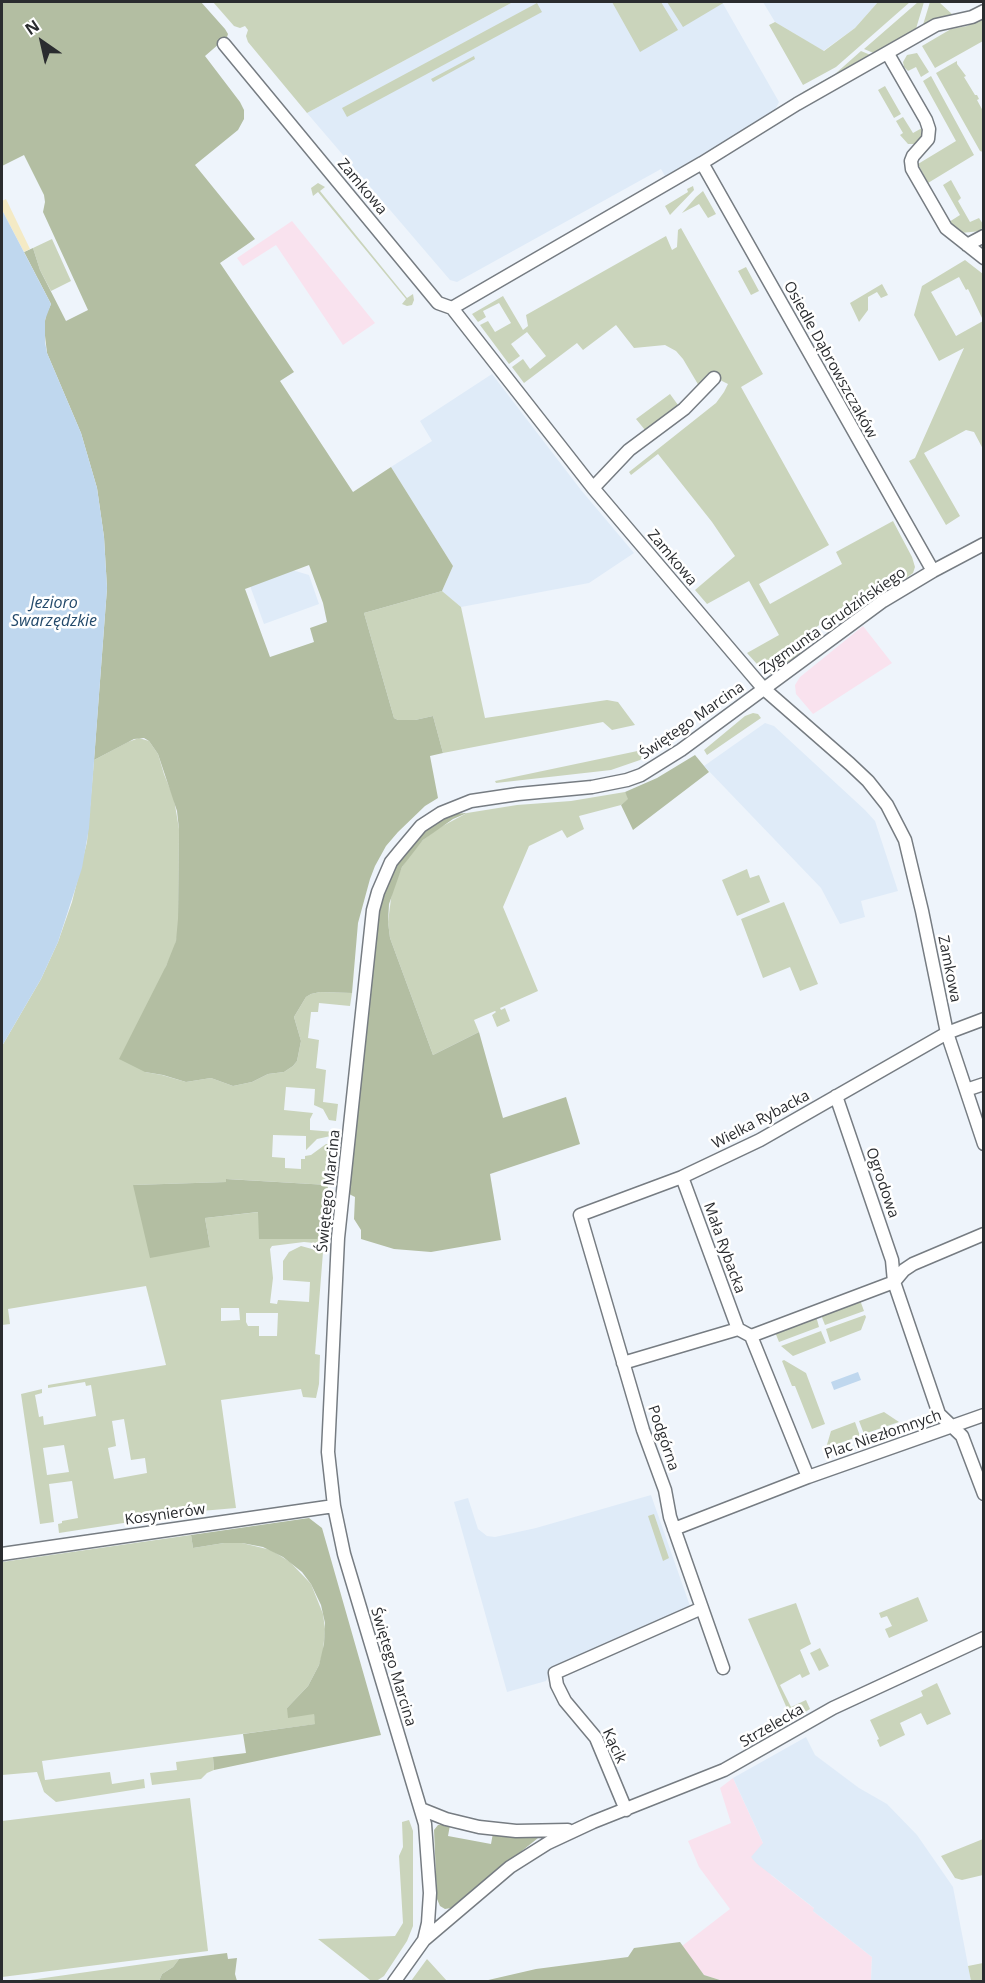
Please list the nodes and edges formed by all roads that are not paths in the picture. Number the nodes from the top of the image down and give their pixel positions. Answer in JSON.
{"nodes":[{"id":1,"x":984,"y":11,"type":"edge"},
{"id":2,"x":224,"y":44,"type":"dead end"},
{"id":3,"x":888,"y":54,"type":"junction"},
{"id":4,"x":702,"y":163,"type":"junction"},
{"id":5,"x":984,"y":236,"type":"edge"},
{"id":6,"x":967,"y":245,"type":"junction"},
{"id":7,"x":984,"y":258,"type":"edge"},
{"id":8,"x":452,"y":308,"type":"junction"},
{"id":9,"x":714,"y":378,"type":"dead end"},
{"id":10,"x":593,"y":488,"type":"junction"},
{"id":11,"x":984,"y":544,"type":"edge"},
{"id":12,"x":933,"y":571,"type":"junction"},
{"id":13,"x":764,"y":688,"type":"junction"},
{"id":14,"x":984,"y":1019,"type":"edge"},
{"id":15,"x":947,"y":1033,"type":"junction"},
{"id":16,"x":984,"y":1084,"type":"edge"},
{"id":17,"x":966,"y":1090,"type":"junction"},
{"id":18,"x":836,"y":1096,"type":"junction"},
{"id":19,"x":984,"y":1144,"type":"edge"},
{"id":20,"x":682,"y":1177,"type":"junction"},
{"id":21,"x":580,"y":1215,"type":"joint"},
{"id":22,"x":984,"y":1234,"type":"edge"},
{"id":23,"x":894,"y":1282,"type":"junction"},
{"id":24,"x":738,"y":1329,"type":"junction"},
{"id":25,"x":751,"y":1336,"type":"junction"},
{"id":26,"x":623,"y":1363,"type":"junction"},
{"id":27,"x":984,"y":1415,"type":"edge"},
{"id":28,"x":954,"y":1426,"type":"junction"},
{"id":29,"x":808,"y":1477,"type":"junction"},
{"id":30,"x":984,"y":1494,"type":"edge"},
{"id":31,"x":334,"y":1506,"type":"junction"},
{"id":32,"x":674,"y":1529,"type":"junction"},
{"id":33,"x":2,"y":1554,"type":"edge"},
{"id":34,"x":702,"y":1608,"type":"junction"},
{"id":35,"x":984,"y":1638,"type":"edge"},
{"id":36,"x":723,"y":1668,"type":"dead end"},
{"id":37,"x":422,"y":1809,"type":"junction"},
{"id":38,"x":626,"y":1810,"type":"junction"},
{"id":39,"x":572,"y":1830,"type":"junction"},
{"id":40,"x":424,"y":1940,"type":"junction"},
{"id":41,"x":394,"y":1982,"type":"edge"}],
"edges":[{"from":1,"to":3,"type":"street"},
{"from":2,"to":8,"type":"street","name":"Zamkowa"},
{"from":3,"to":4,"type":"street"},
{"from":3,"to":6,"type":"street"},
{"from":4,"to":8,"type":"street"},
{"from":4,"to":12,"type":"street","name":"Osiedle Dąbrowszczaków"},
{"from":5,"to":6,"type":"street"},
{"from":6,"to":7,"type":"street"},
{"from":8,"to":10,"type":"street","name":"Zamkowa"},
{"from":9,"to":10,"type":"street"},
{"from":10,"to":13,"type":"street","name":"Zamkowa"},
{"from":11,"to":12,"type":"street","name":"Zygmunta Grudzińskiego"},
{"from":12,"to":13,"type":"street","name":"Zygmunta Grudzińskiego"},
{"from":13,"to":15,"type":"street","name":"Zamkowa"},
{"from":13,"to":31,"type":"street","name":"Świętego Marcina"},
{"from":14,"to":15,"type":"street","name":"Wielka Rybacka"},
{"from":15,"to":17,"type":"street","name":"Zamkowa"},
{"from":15,"to":18,"type":"street","name":"Wielka Rybacka"},
{"from":16,"to":17,"type":"street"},
{"from":17,"to":19,"type":"street","name":"Zamkowa"},
{"from":18,"to":20,"type":"street","name":"Wielka Rybacka"},
{"from":18,"to":23,"type":"street","name":"Ogrodowa"},
{"from":20,"to":21,"type":"street","name":"Wielka Rybacka"},
{"from":20,"to":24,"type":"street","name":"Mała Rybacka"},
{"from":21,"to":26,"type":"street","name":"Podgórna"},
{"from":22,"to":23,"type":"street"},
{"from":23,"to":25,"type":"street"},
{"from":23,"to":28,"type":"street","name":"Plac Niezłomnych"},
{"from":24,"to":25,"type":"street"},
{"from":24,"to":26,"type":"street"},
{"from":25,"to":29,"type":"street"},
{"from":26,"to":32,"type":"street","name":"Podgórna"},
{"from":27,"to":28,"type":"street"},
{"from":28,"to":29,"type":"street","name":"Plac Niezłomnych"},
{"from":28,"to":30,"type":"street"},
{"from":29,"to":32,"type":"street","name":"Plac Niezłomnych"},
{"from":31,"to":33,"type":"street","name":"Kosynierów"},
{"from":31,"to":37,"type":"street","name":"Świętego Marcina"},
{"from":32,"to":34,"type":"street","name":"Podgórna"},
{"from":34,"to":36,"type":"street","name":"Podgórna"},
{"from":34,"to":38,"type":"street","name":"Kącik"},
{"from":35,"to":38,"type":"street","name":"Strzelecka"},
{"from":37,"to":39,"type":"street","name":"Strzelecka"},
{"from":37,"to":40,"type":"street","name":"Świętego Marcina"},
{"from":38,"to":39,"type":"street","name":"Strzelecka"},
{"from":39,"to":40,"type":"street","name":"Strzelecka"},
{"from":40,"to":41,"type":"street","name":"Strzelecka"}]}
